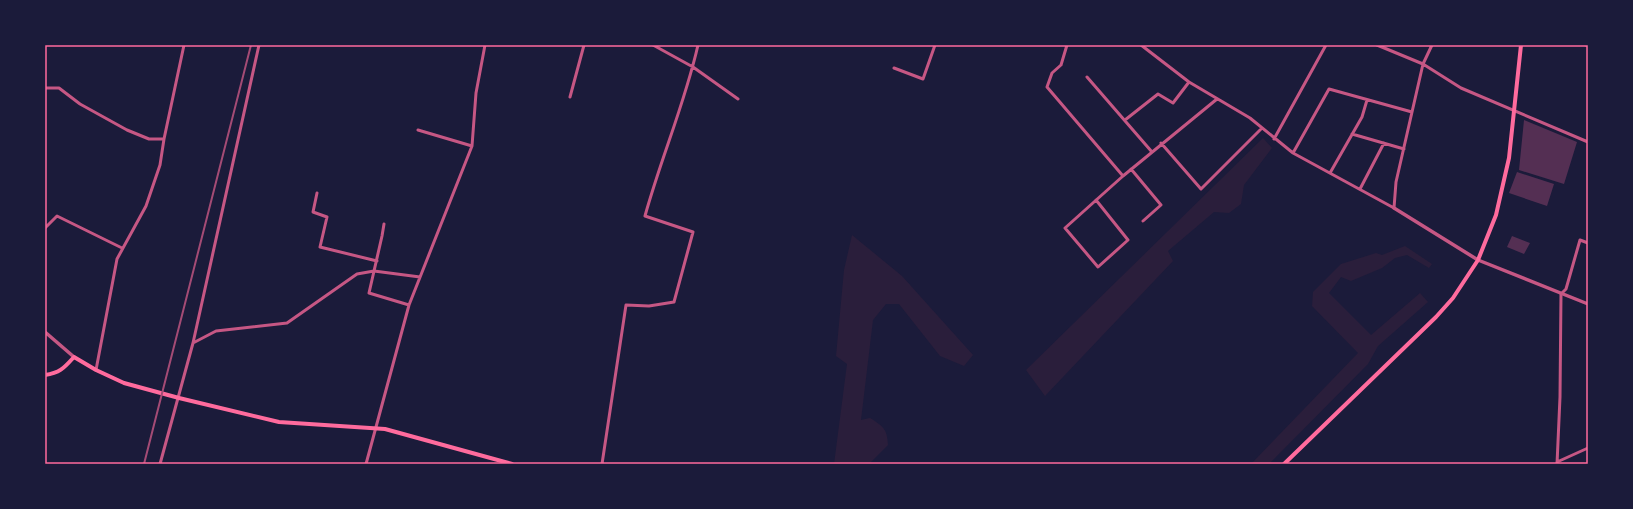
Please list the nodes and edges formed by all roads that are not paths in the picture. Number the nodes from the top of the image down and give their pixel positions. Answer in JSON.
{"nodes":[{"id":1,"x":184,"y":45,"type":"edge"},
{"id":2,"x":259,"y":45,"type":"edge"},
{"id":3,"x":485,"y":45,"type":"edge"},
{"id":4,"x":584,"y":45,"type":"edge"},
{"id":5,"x":653,"y":45,"type":"edge"},
{"id":6,"x":698,"y":45,"type":"edge"},
{"id":7,"x":934,"y":45,"type":"edge"},
{"id":8,"x":1066,"y":45,"type":"edge"},
{"id":9,"x":1141,"y":45,"type":"edge"},
{"id":10,"x":1326,"y":45,"type":"edge"},
{"id":11,"x":1377,"y":45,"type":"edge"},
{"id":12,"x":1432,"y":45,"type":"edge"},
{"id":13,"x":1521,"y":45,"type":"edge"},
{"id":14,"x":1423,"y":64,"type":"junction"},
{"id":15,"x":693,"y":67,"type":"junction"},
{"id":16,"x":894,"y":68,"type":"dead end"},
{"id":17,"x":1087,"y":77,"type":"dead end"},
{"id":18,"x":1189,"y":82,"type":"junction"},
{"id":19,"x":45,"y":88,"type":"edge"},
{"id":20,"x":570,"y":97,"type":"dead end"},
{"id":21,"x":738,"y":99,"type":"dead end"},
{"id":22,"x":1217,"y":99,"type":"junction"},
{"id":23,"x":1367,"y":100,"type":"junction"},
{"id":24,"x":1514,"y":110,"type":"junction"},
{"id":25,"x":1412,"y":112,"type":"junction"},
{"id":26,"x":1125,"y":120,"type":"junction"},
{"id":27,"x":1262,"y":128,"type":"junction"},
{"id":28,"x":418,"y":130,"type":"dead end"},
{"id":29,"x":1352,"y":134,"type":"junction"},
{"id":30,"x":164,"y":139,"type":"junction"},
{"id":31,"x":1274,"y":139,"type":"junction"},
{"id":32,"x":1588,"y":142,"type":"edge"},
{"id":33,"x":1384,"y":143,"type":"junction"},
{"id":34,"x":1161,"y":144,"type":"junction"},
{"id":35,"x":472,"y":146,"type":"junction"},
{"id":36,"x":1404,"y":149,"type":"junction"},
{"id":37,"x":1152,"y":152,"type":"junction"},
{"id":38,"x":1293,"y":153,"type":"junction"},
{"id":39,"x":1131,"y":169,"type":"junction"},
{"id":40,"x":1330,"y":174,"type":"junction"},
{"id":41,"x":1123,"y":176,"type":"junction"},
{"id":42,"x":1360,"y":189,"type":"junction"},
{"id":43,"x":317,"y":193,"type":"dead end"},
{"id":44,"x":1096,"y":200,"type":"junction"},
{"id":45,"x":1394,"y":208,"type":"junction"},
{"id":46,"x":1143,"y":222,"type":"dead end"},
{"id":47,"x":384,"y":224,"type":"dead end"},
{"id":48,"x":45,"y":228,"type":"edge"},
{"id":49,"x":1588,"y":243,"type":"edge"},
{"id":50,"x":122,"y":248,"type":"junction"},
{"id":51,"x":377,"y":260,"type":"junction"},
{"id":52,"x":1478,"y":260,"type":"junction"},
{"id":53,"x":374,"y":271,"type":"junction"},
{"id":54,"x":420,"y":277,"type":"junction"},
{"id":55,"x":1561,"y":294,"type":"junction"},
{"id":56,"x":1588,"y":304,"type":"edge"},
{"id":57,"x":409,"y":305,"type":"junction"},
{"id":58,"x":45,"y":332,"type":"edge"},
{"id":59,"x":193,"y":342,"type":"junction"},
{"id":60,"x":74,"y":356,"type":"junction"},
{"id":61,"x":96,"y":370,"type":"junction"},
{"id":62,"x":45,"y":376,"type":"edge"},
{"id":63,"x":179,"y":398,"type":"junction"},
{"id":64,"x":376,"y":428,"type":"junction"},
{"id":65,"x":1588,"y":448,"type":"edge"},
{"id":66,"x":1557,"y":463,"type":"edge"},
{"id":67,"x":160,"y":464,"type":"edge"},
{"id":68,"x":366,"y":464,"type":"edge"},
{"id":69,"x":512,"y":464,"type":"edge"},
{"id":70,"x":602,"y":464,"type":"edge"},
{"id":71,"x":1284,"y":464,"type":"edge"}],
"edges":[{"from":1,"to":30,"type":"street"},
{"from":2,"to":59,"type":"street"},
{"from":3,"to":35,"type":"street"},
{"from":4,"to":20,"type":"street"},
{"from":5,"to":15,"type":"street"},
{"from":6,"to":15,"type":"street"},
{"from":7,"to":16,"type":"street"},
{"from":8,"to":41,"type":"street"},
{"from":9,"to":18,"type":"street"},
{"from":10,"to":31,"type":"street"},
{"from":11,"to":14,"type":"street"},
{"from":12,"to":14,"type":"street"},
{"from":13,"to":24,"type":"main road"},
{"from":14,"to":24,"type":"street"},
{"from":14,"to":25,"type":"street"},
{"from":15,"to":21,"type":"street"},
{"from":15,"to":70,"type":"street"},
{"from":17,"to":26,"type":"street"},
{"from":18,"to":22,"type":"street"},
{"from":18,"to":26,"type":"street"},
{"from":19,"to":30,"type":"street"},
{"from":22,"to":27,"type":"street"},
{"from":22,"to":34,"type":"street"},
{"from":23,"to":25,"type":"street"},
{"from":23,"to":29,"type":"street"},
{"from":23,"to":38,"type":"street"},
{"from":24,"to":32,"type":"street"},
{"from":24,"to":52,"type":"main road"},
{"from":25,"to":36,"type":"street"},
{"from":26,"to":37,"type":"street"},
{"from":27,"to":31,"type":"street"},
{"from":27,"to":34,"type":"street"},
{"from":28,"to":35,"type":"street"},
{"from":29,"to":33,"type":"street"},
{"from":29,"to":40,"type":"street"},
{"from":30,"to":50,"type":"street"},
{"from":31,"to":38,"type":"street"},
{"from":33,"to":36,"type":"street"},
{"from":33,"to":42,"type":"street"},
{"from":34,"to":37,"type":"street"},
{"from":35,"to":54,"type":"street"},
{"from":36,"to":45,"type":"street"},
{"from":37,"to":39,"type":"street"},
{"from":38,"to":40,"type":"street"},
{"from":39,"to":41,"type":"street"},
{"from":39,"to":46,"type":"street"},
{"from":40,"to":42,"type":"street"},
{"from":41,"to":44,"type":"street"},
{"from":42,"to":45,"type":"street"},
{"from":43,"to":51,"type":"street"},
{"from":44,"to":44,"type":"street"},
{"from":45,"to":52,"type":"street"},
{"from":47,"to":51,"type":"street"},
{"from":48,"to":50,"type":"street"},
{"from":49,"to":55,"type":"street"},
{"from":50,"to":61,"type":"street"},
{"from":51,"to":53,"type":"street"},
{"from":52,"to":55,"type":"street"},
{"from":52,"to":71,"type":"main road"},
{"from":53,"to":54,"type":"street"},
{"from":53,"to":57,"type":"street"},
{"from":53,"to":59,"type":"street"},
{"from":54,"to":57,"type":"street"},
{"from":55,"to":56,"type":"street"},
{"from":55,"to":66,"type":"street"},
{"from":57,"to":64,"type":"street"},
{"from":58,"to":60,"type":"street"},
{"from":59,"to":63,"type":"street"},
{"from":60,"to":61,"type":"main road"},
{"from":60,"to":62,"type":"main road"},
{"from":61,"to":63,"type":"main road"},
{"from":63,"to":64,"type":"main road"},
{"from":63,"to":67,"type":"street"},
{"from":64,"to":68,"type":"street"},
{"from":64,"to":69,"type":"main road"},
{"from":65,"to":66,"type":"street"}]}
